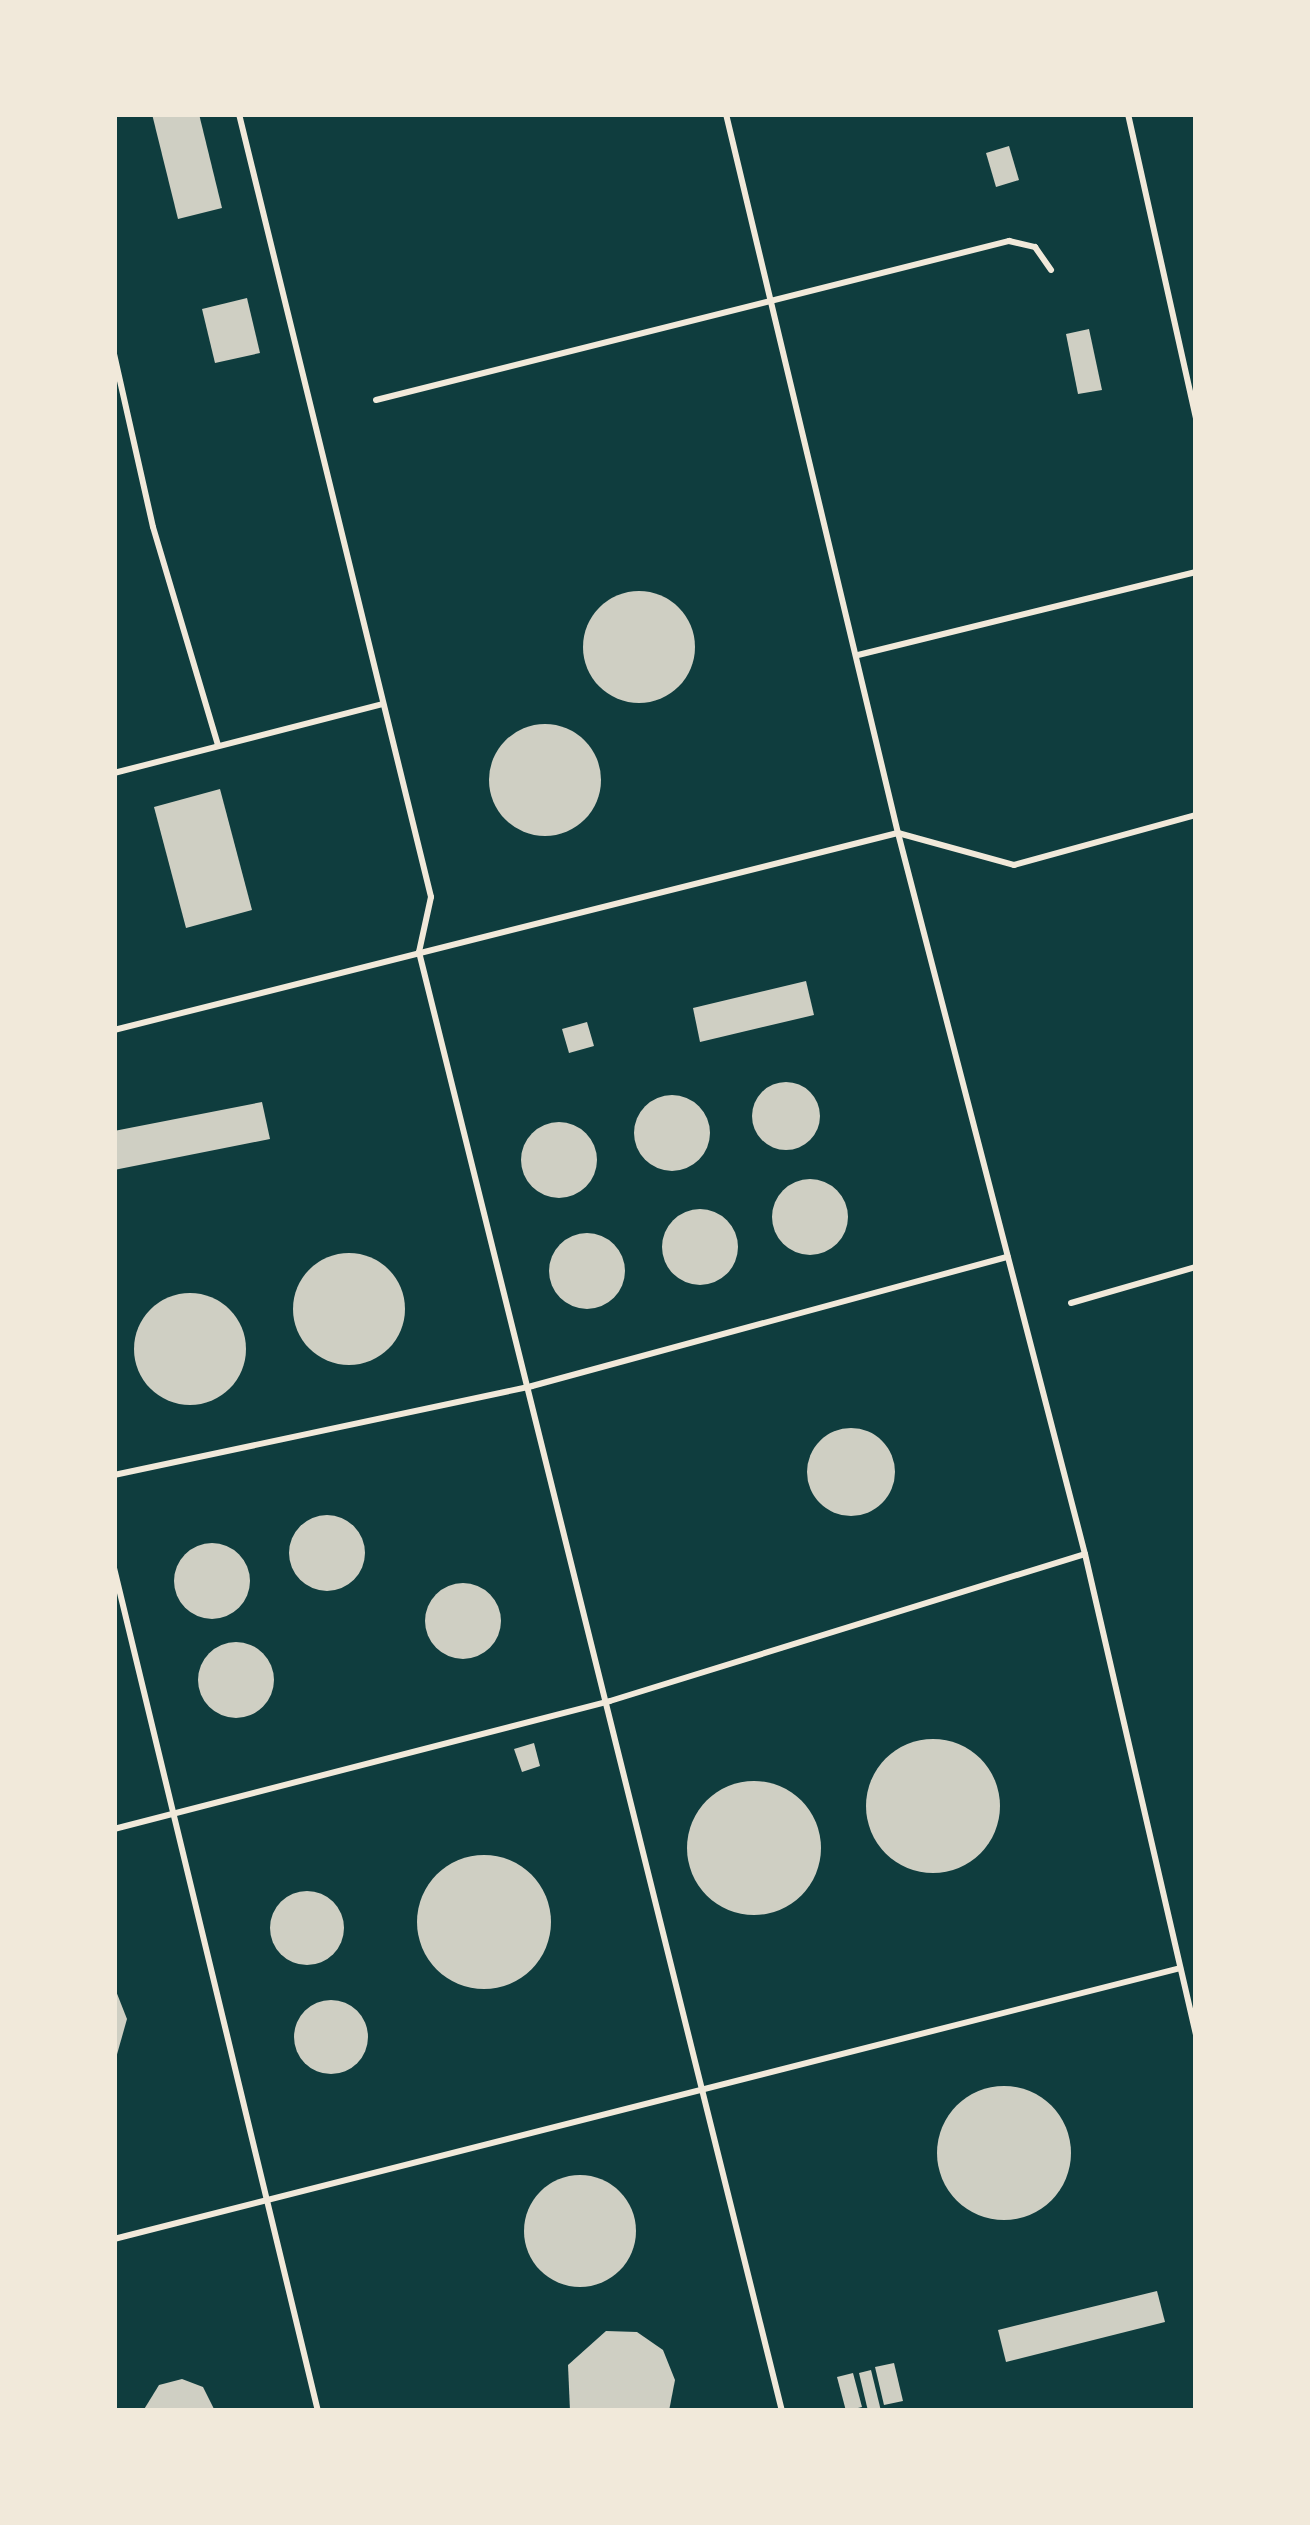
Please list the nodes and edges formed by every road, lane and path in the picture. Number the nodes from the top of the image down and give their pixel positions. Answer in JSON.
{"nodes":[{"id":1,"x":239,"y":114,"type":"edge"},
{"id":2,"x":726,"y":114,"type":"edge"},
{"id":3,"x":1128,"y":114,"type":"edge"},
{"id":4,"x":1051,"y":270,"type":"dead end"},
{"id":5,"x":770,"y":301,"type":"junction"},
{"id":6,"x":114,"y":354,"type":"edge"},
{"id":7,"x":376,"y":400,"type":"dead end"},
{"id":8,"x":1196,"y":418,"type":"edge"},
{"id":9,"x":1196,"y":572,"type":"edge"},
{"id":10,"x":858,"y":655,"type":"junction"},
{"id":11,"x":382,"y":704,"type":"junction"},
{"id":12,"x":218,"y":745,"type":"junction"},
{"id":13,"x":114,"y":773,"type":"edge"},
{"id":14,"x":1196,"y":815,"type":"edge"},
{"id":15,"x":898,"y":833,"type":"junction"},
{"id":16,"x":419,"y":952,"type":"junction"},
{"id":17,"x":114,"y":1030,"type":"edge"},
{"id":18,"x":1008,"y":1256,"type":"junction"},
{"id":19,"x":1196,"y":1267,"type":"edge"},
{"id":20,"x":1072,"y":1303,"type":"dead end"},
{"id":21,"x":532,"y":1386,"type":"junction"},
{"id":22,"x":114,"y":1475,"type":"edge"},
{"id":23,"x":1085,"y":1554,"type":"junction"},
{"id":24,"x":114,"y":1568,"type":"edge"},
{"id":25,"x":610,"y":1701,"type":"junction"},
{"id":26,"x":172,"y":1814,"type":"junction"},
{"id":27,"x":114,"y":1829,"type":"edge"},
{"id":28,"x":1180,"y":1968,"type":"junction"},
{"id":29,"x":1196,"y":2036,"type":"edge"},
{"id":30,"x":701,"y":2092,"type":"junction"},
{"id":31,"x":266,"y":2204,"type":"junction"},
{"id":32,"x":114,"y":2239,"type":"edge"},
{"id":33,"x":318,"y":2411,"type":"edge"},
{"id":34,"x":782,"y":2411,"type":"edge"}],
"edges":[{"from":1,"to":11,"type":"lane"},
{"from":2,"to":5,"type":"lane"},
{"from":3,"to":8,"type":"lane"},
{"from":4,"to":5,"type":"lane"},
{"from":5,"to":7,"type":"lane"},
{"from":5,"to":10,"type":"lane"},
{"from":6,"to":12,"type":"lane"},
{"from":9,"to":10,"type":"lane"},
{"from":10,"to":15,"type":"lane"},
{"from":11,"to":12,"type":"lane"},
{"from":11,"to":16,"type":"lane"},
{"from":12,"to":13,"type":"lane"},
{"from":14,"to":15,"type":"lane"},
{"from":15,"to":16,"type":"lane"},
{"from":15,"to":18,"type":"lane"},
{"from":16,"to":17,"type":"lane"},
{"from":16,"to":21,"type":"lane"},
{"from":18,"to":21,"type":"lane"},
{"from":18,"to":23,"type":"lane"},
{"from":19,"to":20,"type":"lane"},
{"from":21,"to":22,"type":"lane"},
{"from":21,"to":25,"type":"lane"},
{"from":23,"to":25,"type":"lane"},
{"from":23,"to":28,"type":"lane"},
{"from":24,"to":26,"type":"lane"},
{"from":25,"to":26,"type":"lane"},
{"from":25,"to":30,"type":"lane"},
{"from":26,"to":27,"type":"lane"},
{"from":26,"to":31,"type":"lane"},
{"from":28,"to":29,"type":"lane"},
{"from":28,"to":30,"type":"lane"},
{"from":30,"to":31,"type":"lane"},
{"from":30,"to":34,"type":"lane"},
{"from":31,"to":32,"type":"lane"},
{"from":31,"to":33,"type":"lane"}]}
